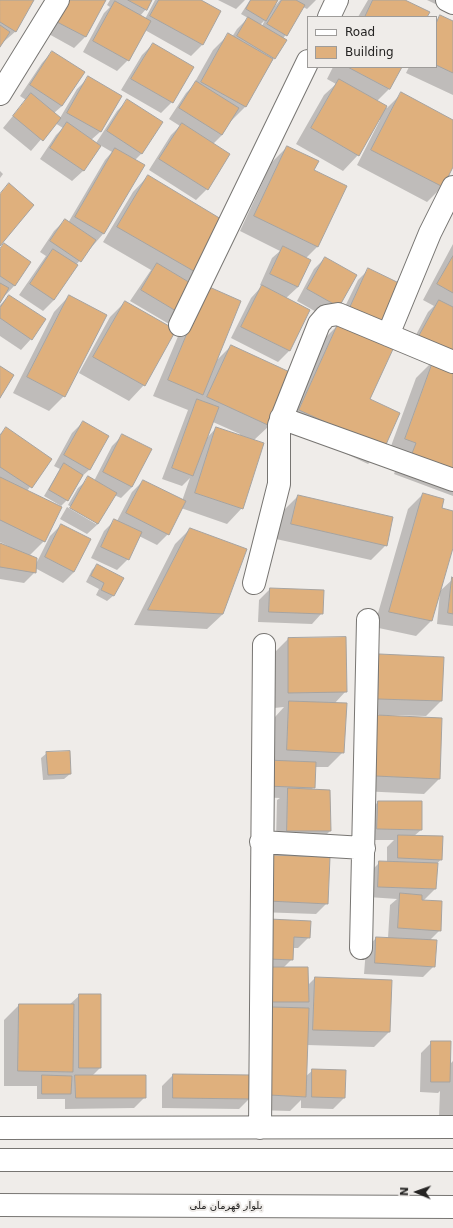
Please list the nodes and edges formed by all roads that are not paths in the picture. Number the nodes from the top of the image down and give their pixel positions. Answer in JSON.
{"nodes":[{"id":1,"x":58,"y":0,"type":"edge"},
{"id":2,"x":337,"y":0,"type":"edge"},
{"id":3,"x":447,"y":0,"type":"edge"},
{"id":4,"x":453,"y":3,"type":"edge"},
{"id":5,"x":329,"y":16,"type":"edge"},
{"id":6,"x":307,"y":63,"type":"edge"},
{"id":7,"x":0,"y":94,"type":"edge"},
{"id":8,"x":453,"y":187,"type":"edge"},
{"id":9,"x":180,"y":325,"type":"dead end"},
{"id":10,"x":388,"y":335,"type":"junction"},
{"id":11,"x":453,"y":362,"type":"edge"},
{"id":12,"x":280,"y":418,"type":"junction"},
{"id":13,"x":453,"y":480,"type":"edge"},
{"id":14,"x":254,"y":583,"type":"dead end"},
{"id":15,"x":368,"y":620,"type":"dead end"},
{"id":16,"x":264,"y":645,"type":"dead end"},
{"id":17,"x":261,"y":842,"type":"junction"},
{"id":18,"x":364,"y":848,"type":"junction"},
{"id":19,"x":361,"y":948,"type":"dead end"},
{"id":20,"x":453,"y":1127,"type":"edge"},
{"id":21,"x":0,"y":1128,"type":"edge"},
{"id":22,"x":260,"y":1128,"type":"junction"},
{"id":23,"x":0,"y":1160,"type":"edge"},
{"id":24,"x":453,"y":1160,"type":"edge"},
{"id":25,"x":0,"y":1205,"type":"edge"},
{"id":26,"x":453,"y":1207,"type":"edge"}],
"edges":[{"from":1,"to":7,"type":"main road"},
{"from":2,"to":5,"type":"main road"},
{"from":3,"to":4,"type":"main road"},
{"from":6,"to":9,"type":"main road"},
{"from":8,"to":10,"type":"main road"},
{"from":10,"to":11,"type":"main road"},
{"from":10,"to":12,"type":"main road"},
{"from":12,"to":13,"type":"main road"},
{"from":12,"to":14,"type":"main road"},
{"from":15,"to":18,"type":"main road"},
{"from":16,"to":17,"type":"main road"},
{"from":17,"to":18,"type":"main road"},
{"from":17,"to":22,"type":"main road"},
{"from":18,"to":19,"type":"main road"},
{"from":20,"to":22,"type":"main road"},
{"from":21,"to":22,"type":"main road"},
{"from":23,"to":24,"type":"main road"},
{"from":25,"to":26,"type":"main road","name":"بلوار قهرمان ملی"}]}
